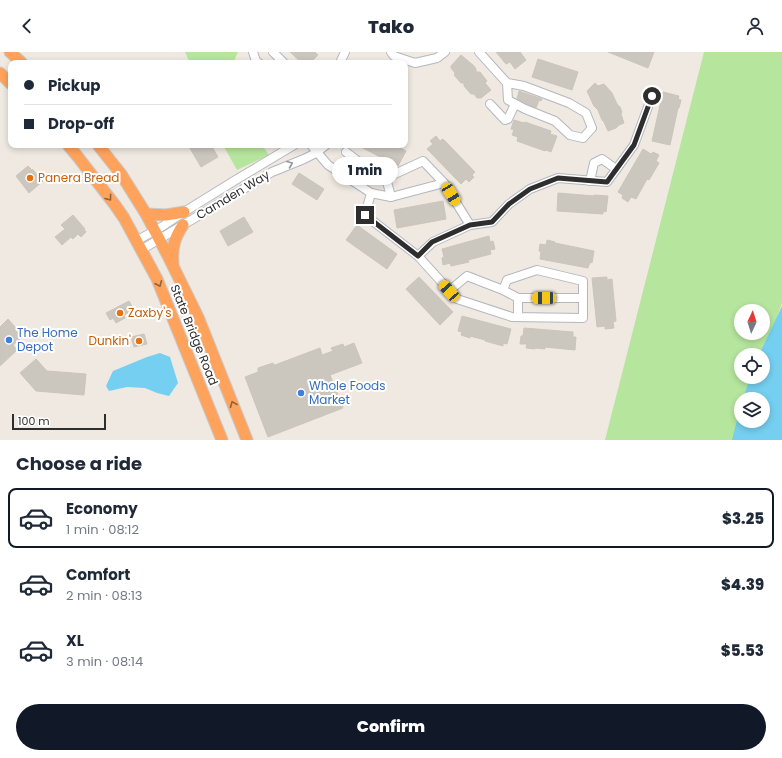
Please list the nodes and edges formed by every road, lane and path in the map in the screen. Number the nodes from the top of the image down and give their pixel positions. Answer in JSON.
{"nodes":[{"id":1,"x":10,"y":52,"type":"edge"},
{"id":2,"x":273,"y":52,"type":"edge"},
{"id":3,"x":391,"y":52,"type":"edge"},
{"id":4,"x":445,"y":52,"type":"edge"},
{"id":5,"x":479,"y":52,"type":"edge"},
{"id":6,"x":19,"y":60,"type":"edge"},
{"id":7,"x":281,"y":60,"type":"edge"},
{"id":8,"x":407,"y":60,"type":"edge"},
{"id":9,"x":408,"y":60,"type":"edge"},
{"id":10,"x":0,"y":73,"type":"edge"},
{"id":11,"x":8,"y":81,"type":"edge"},
{"id":12,"x":506,"y":83,"type":"junction"},
{"id":13,"x":652,"y":96,"type":"dead end"},
{"id":14,"x":490,"y":104,"type":"dead end"},
{"id":15,"x":515,"y":104,"type":"junction"},
{"id":16,"x":70,"y":148,"type":"edge"},
{"id":17,"x":100,"y":148,"type":"edge"},
{"id":18,"x":289,"y":148,"type":"edge"},
{"id":19,"x":314,"y":148,"type":"edge"},
{"id":20,"x":322,"y":148,"type":"edge"},
{"id":21,"x":317,"y":152,"type":"junction"},
{"id":22,"x":346,"y":152,"type":"dead end"},
{"id":23,"x":616,"y":169,"type":"junction"},
{"id":24,"x":386,"y":178,"type":"junction"},
{"id":25,"x":590,"y":181,"type":"junction"},
{"id":26,"x":444,"y":184,"type":"junction"},
{"id":27,"x":371,"y":193,"type":"junction"},
{"id":28,"x":391,"y":197,"type":"junction"},
{"id":29,"x":184,"y":212,"type":"junction"},
{"id":30,"x":146,"y":214,"type":"junction"},
{"id":31,"x":183,"y":225,"type":"junction"},
{"id":32,"x":470,"y":225,"type":"junction"},
{"id":33,"x":157,"y":235,"type":"junction"},
{"id":34,"x":139,"y":246,"type":"junction"},
{"id":35,"x":418,"y":256,"type":"junction"},
{"id":36,"x":174,"y":267,"type":"junction"},
{"id":37,"x":503,"y":290,"type":"junction"},
{"id":38,"x":449,"y":291,"type":"junction"},
{"id":39,"x":518,"y":298,"type":"junction"},
{"id":40,"x":583,"y":298,"type":"junction"},
{"id":41,"x":518,"y":317,"type":"junction"},
{"id":42,"x":222,"y":440,"type":"edge"},
{"id":43,"x":247,"y":440,"type":"edge"}],
"edges":[{"from":1,"to":6,"type":"highway"},
{"from":2,"to":7,"type":"street"},
{"from":3,"to":8,"type":"street"},
{"from":4,"to":9,"type":"street"},
{"from":5,"to":12,"type":"street"},
{"from":10,"to":11,"type":"highway"},
{"from":12,"to":15,"type":"street"},
{"from":12,"to":15,"type":"street"},
{"from":13,"to":23,"type":"street"},
{"from":14,"to":15,"type":"street"},
{"from":16,"to":34,"type":"highway","name":"State Bridge Road","one_way":true},
{"from":17,"to":30,"type":"highway","name":"State Bridge Road"},
{"from":18,"to":29,"type":"street","name":"Camden Way"},
{"from":19,"to":21,"type":"street"},
{"from":20,"to":21,"type":"street","name":"Camden Way"},
{"from":21,"to":27,"type":"street"},
{"from":31,"to":21,"type":"street","name":"Camden Way","one_way":true},
{"from":22,"to":24,"type":"street"},
{"from":23,"to":25,"type":"street"},
{"from":23,"to":25,"type":"street"},
{"from":24,"to":26,"type":"street"},
{"from":24,"to":28,"type":"street"},
{"from":25,"to":32,"type":"street"},
{"from":26,"to":28,"type":"street"},
{"from":26,"to":32,"type":"street"},
{"from":27,"to":28,"type":"street"},
{"from":27,"to":35,"type":"street"},
{"from":29,"to":30,"type":"highway"},
{"from":29,"to":33,"type":"street","name":"Camden Way"},
{"from":30,"to":33,"type":"highway","name":"State Bridge Road"},
{"from":31,"to":33,"type":"street","name":"Camden Way"},
{"from":31,"to":36,"type":"highway"},
{"from":32,"to":35,"type":"street"},
{"from":33,"to":34,"type":"street"},
{"from":33,"to":36,"type":"highway","name":"State Bridge Road"},
{"from":34,"to":42,"type":"highway","name":"State Bridge Road","one_way":true},
{"from":35,"to":38,"type":"street"},
{"from":43,"to":36,"type":"highway","name":"State Bridge Road","one_way":true},
{"from":37,"to":38,"type":"street"},
{"from":37,"to":39,"type":"street"},
{"from":37,"to":40,"type":"street"},
{"from":38,"to":41,"type":"street"},
{"from":39,"to":40,"type":"street"},
{"from":39,"to":41,"type":"street"},
{"from":40,"to":41,"type":"street"}]}
